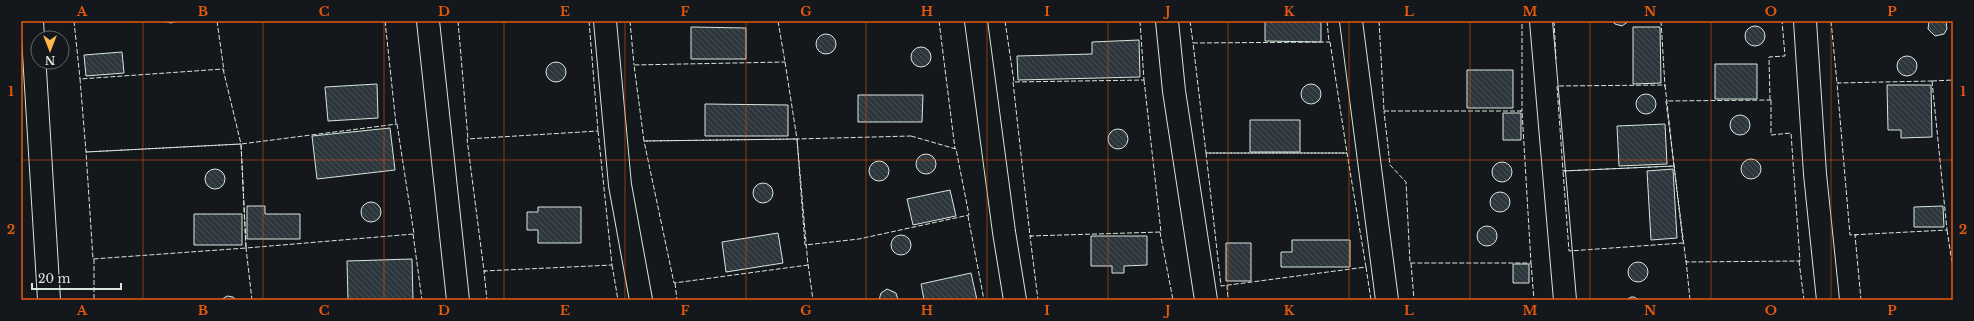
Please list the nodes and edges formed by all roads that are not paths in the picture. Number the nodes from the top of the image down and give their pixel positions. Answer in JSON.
{"nodes":[{"id":1,"x":32,"y":21,"type":"edge"},
{"id":2,"x":428,"y":21,"type":"edge"},
{"id":3,"x":605,"y":21,"type":"edge"},
{"id":4,"x":976,"y":21,"type":"edge"},
{"id":5,"x":1167,"y":21,"type":"edge"},
{"id":6,"x":1351,"y":21,"type":"edge"},
{"id":7,"x":1541,"y":21,"type":"edge"},
{"id":8,"x":1805,"y":21,"type":"edge"},
{"id":9,"x":50,"y":300,"type":"edge"},
{"id":10,"x":458,"y":300,"type":"edge"},
{"id":11,"x":641,"y":300,"type":"edge"},
{"id":12,"x":1015,"y":300,"type":"edge"},
{"id":13,"x":1206,"y":300,"type":"edge"},
{"id":14,"x":1387,"y":300,"type":"edge"},
{"id":15,"x":1565,"y":300,"type":"edge"},
{"id":16,"x":1828,"y":300,"type":"edge"}],
"edges":[{"from":1,"to":9,"type":"street"},
{"from":2,"to":10,"type":"street"},
{"from":3,"to":11,"type":"street"},
{"from":4,"to":12,"type":"street"},
{"from":5,"to":13,"type":"street"},
{"from":6,"to":14,"type":"street"},
{"from":7,"to":15,"type":"street"},
{"from":8,"to":16,"type":"street"}]}
